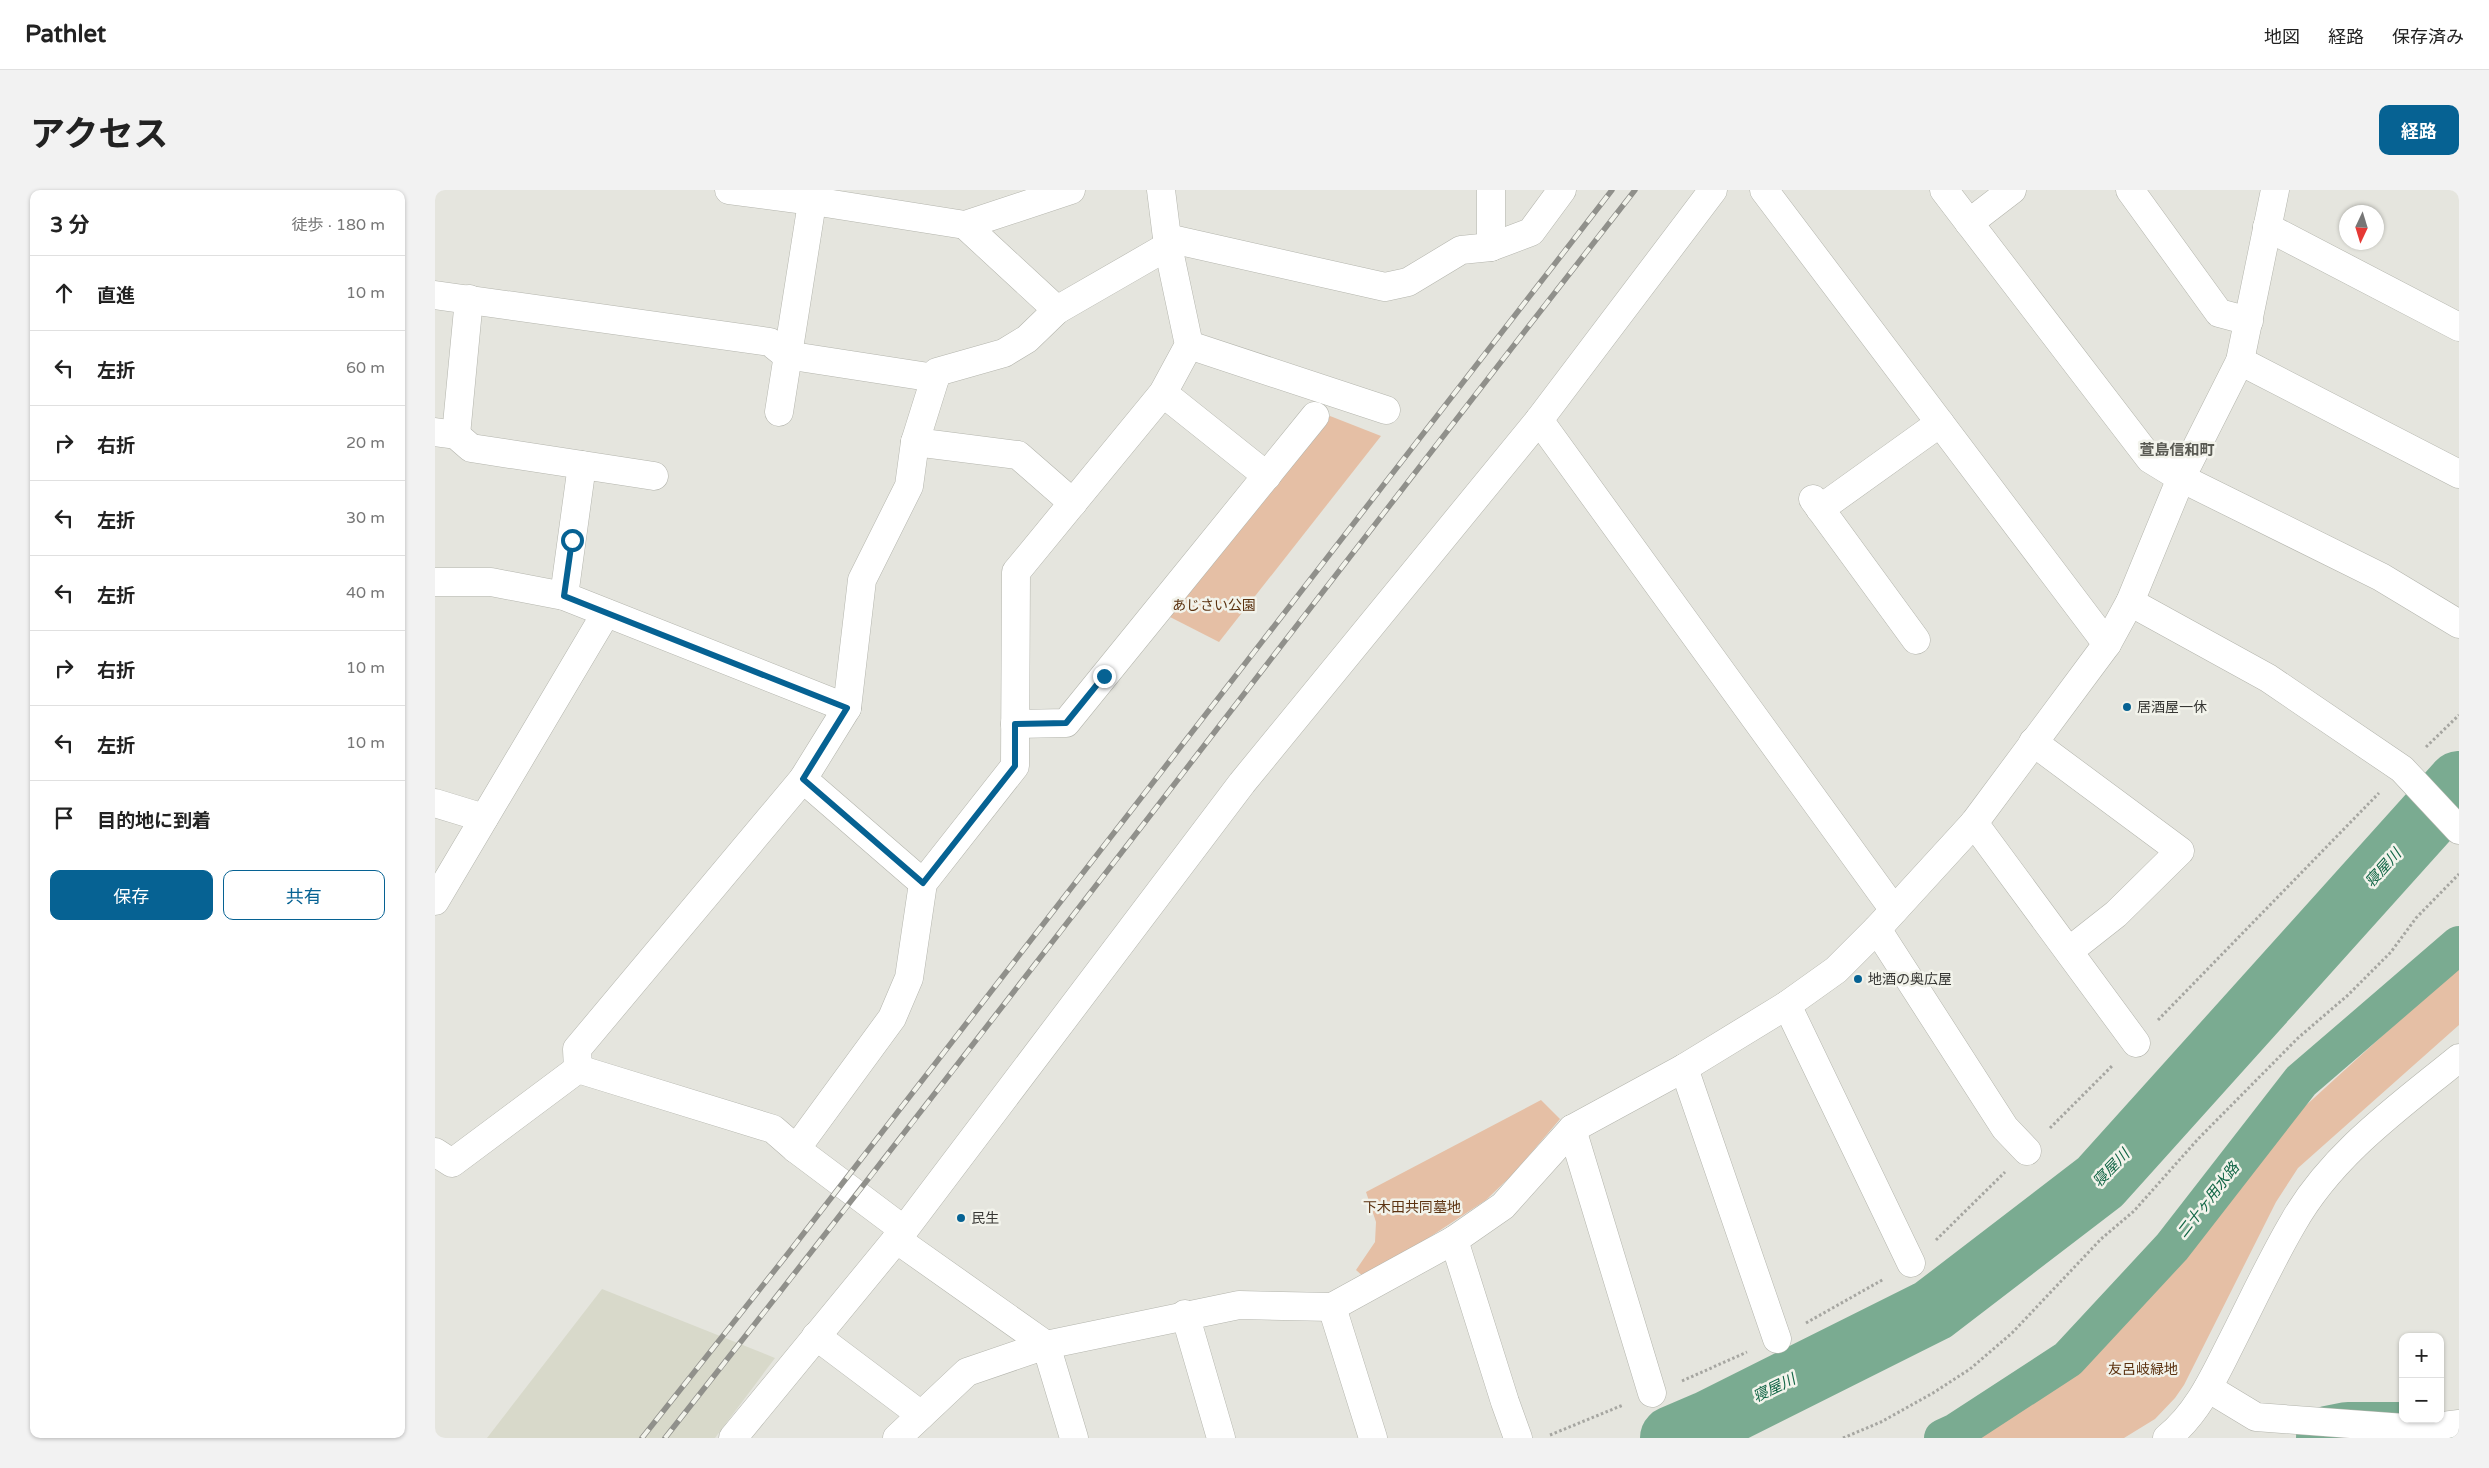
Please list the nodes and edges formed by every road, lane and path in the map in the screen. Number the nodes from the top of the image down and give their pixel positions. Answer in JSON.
{"nodes":[{"id":1,"x":729,"y":190,"type":"edge"},
{"id":2,"x":1071,"y":190,"type":"edge"},
{"id":3,"x":1161,"y":190,"type":"edge"},
{"id":4,"x":1491,"y":190,"type":"edge"},
{"id":5,"x":1562,"y":190,"type":"edge"},
{"id":6,"x":1713,"y":190,"type":"edge"},
{"id":7,"x":1764,"y":190,"type":"edge"},
{"id":8,"x":1944,"y":190,"type":"edge"},
{"id":9,"x":2012,"y":190,"type":"edge"},
{"id":10,"x":2129,"y":190,"type":"edge"},
{"id":11,"x":2275,"y":190,"type":"edge"},
{"id":12,"x":813,"y":195,"type":"edge"},
{"id":13,"x":1028,"y":196,"type":"edge"},
{"id":14,"x":1969,"y":223,"type":"junction"},
{"id":15,"x":965,"y":225,"type":"junction"},
{"id":16,"x":2267,"y":227,"type":"junction"},
{"id":17,"x":1168,"y":242,"type":"junction"},
{"id":18,"x":1491,"y":248,"type":"junction"},
{"id":19,"x":435,"y":294,"type":"edge"},
{"id":20,"x":469,"y":299,"type":"junction"},
{"id":21,"x":1057,"y":310,"type":"junction"},
{"id":22,"x":2249,"y":321,"type":"junction"},
{"id":23,"x":2459,"y":327,"type":"edge"},
{"id":24,"x":1189,"y":346,"type":"junction"},
{"id":25,"x":787,"y":355,"type":"junction"},
{"id":26,"x":2240,"y":361,"type":"junction"},
{"id":27,"x":935,"y":378,"type":"junction"},
{"id":28,"x":1163,"y":393,"type":"junction"},
{"id":29,"x":1386,"y":410,"type":"dead end"},
{"id":30,"x":779,"y":412,"type":"dead end"},
{"id":31,"x":1315,"y":416,"type":"dead end"},
{"id":32,"x":1539,"y":420,"type":"junction"},
{"id":33,"x":1940,"y":423,"type":"junction"},
{"id":34,"x":445,"y":433,"type":"edge"},
{"id":35,"x":915,"y":442,"type":"junction"},
{"id":36,"x":582,"y":465,"type":"junction"},
{"id":37,"x":2459,"y":474,"type":"edge"},
{"id":38,"x":654,"y":476,"type":"dead end"},
{"id":39,"x":1267,"y":476,"type":"junction"},
{"id":40,"x":2181,"y":478,"type":"junction"},
{"id":41,"x":1073,"y":503,"type":"junction"},
{"id":42,"x":435,"y":582,"type":"edge"},
{"id":43,"x":564,"y":596,"type":"junction"},
{"id":44,"x":2130,"y":602,"type":"junction"},
{"id":45,"x":606,"y":613,"type":"junction"},
{"id":46,"x":2459,"y":624,"type":"edge"},
{"id":47,"x":1916,"y":640,"type":"dead end"},
{"id":48,"x":2107,"y":644,"type":"junction"},
{"id":49,"x":847,"y":708,"type":"junction"},
{"id":50,"x":2459,"y":715,"type":"edge"},
{"id":51,"x":1015,"y":724,"type":"junction"},
{"id":52,"x":2033,"y":742,"type":"junction"},
{"id":53,"x":2402,"y":769,"type":"junction"},
{"id":54,"x":803,"y":779,"type":"junction"},
{"id":55,"x":435,"y":803,"type":"edge"},
{"id":56,"x":484,"y":818,"type":"junction"},
{"id":57,"x":1974,"y":823,"type":"junction"},
{"id":58,"x":2459,"y":830,"type":"edge"},
{"id":59,"x":2459,"y":874,"type":"edge"},
{"id":60,"x":923,"y":883,"type":"junction"},
{"id":61,"x":435,"y":901,"type":"edge"},
{"id":62,"x":1885,"y":919,"type":"junction"},
{"id":63,"x":2069,"y":952,"type":"junction"},
{"id":64,"x":1787,"y":1005,"type":"junction"},
{"id":65,"x":2136,"y":1043,"type":"dead end"},
{"id":66,"x":2459,"y":1058,"type":"edge"},
{"id":67,"x":1684,"y":1068,"type":"junction"},
{"id":68,"x":577,"y":1069,"type":"junction"},
{"id":69,"x":1572,"y":1130,"type":"junction"},
{"id":70,"x":795,"y":1149,"type":"junction"},
{"id":71,"x":2027,"y":1151,"type":"dead end"},
{"id":72,"x":435,"y":1152,"type":"edge"},
{"id":73,"x":900,"y":1234,"type":"junction"},
{"id":74,"x":1454,"y":1240,"type":"junction"},
{"id":75,"x":1911,"y":1263,"type":"dead end"},
{"id":76,"x":1332,"y":1307,"type":"junction"},
{"id":77,"x":1185,"y":1314,"type":"junction"},
{"id":78,"x":816,"y":1336,"type":"junction"},
{"id":79,"x":1777,"y":1339,"type":"dead end"},
{"id":80,"x":1046,"y":1344,"type":"junction"},
{"id":81,"x":2208,"y":1388,"type":"junction"},
{"id":82,"x":1652,"y":1393,"type":"dead end"},
{"id":83,"x":921,"y":1415,"type":"junction"},
{"id":84,"x":2459,"y":1424,"type":"edge"},
{"id":85,"x":2429,"y":1433,"type":"edge"},
{"id":86,"x":733,"y":1438,"type":"edge"},
{"id":87,"x":897,"y":1438,"type":"edge"},
{"id":88,"x":1074,"y":1438,"type":"edge"},
{"id":89,"x":1221,"y":1438,"type":"edge"},
{"id":90,"x":1373,"y":1438,"type":"edge"},
{"id":91,"x":1518,"y":1438,"type":"edge"},
{"id":92,"x":1843,"y":1438,"type":"edge"},
{"id":93,"x":2167,"y":1438,"type":"edge"}],
"edges":[{"from":1,"to":12,"type":"street"},
{"from":2,"to":13,"type":"street"},
{"from":3,"to":17,"type":"street"},
{"from":4,"to":18,"type":"street"},
{"from":5,"to":18,"type":"street"},
{"from":6,"to":32,"type":"street"},
{"from":7,"to":33,"type":"street"},
{"from":8,"to":14,"type":"street"},
{"from":9,"to":14,"type":"street"},
{"from":10,"to":22,"type":"street"},
{"from":11,"to":16,"type":"street"},
{"from":12,"to":15,"type":"street"},
{"from":12,"to":25,"type":"street"},
{"from":13,"to":15,"type":"street"},
{"from":14,"to":40,"type":"street"},
{"from":15,"to":21,"type":"street"},
{"from":16,"to":22,"type":"street"},
{"from":16,"to":23,"type":"street"},
{"from":17,"to":18,"type":"street"},
{"from":17,"to":21,"type":"street"},
{"from":17,"to":24,"type":"street"},
{"from":19,"to":20,"type":"street"},
{"from":20,"to":25,"type":"street"},
{"from":20,"to":34,"type":"street"},
{"from":21,"to":27,"type":"street"},
{"from":22,"to":26,"type":"street"},
{"from":24,"to":28,"type":"street"},
{"from":24,"to":29,"type":"street"},
{"from":25,"to":27,"type":"street"},
{"from":25,"to":30,"type":"street"},
{"from":26,"to":37,"type":"street"},
{"from":26,"to":40,"type":"street"},
{"from":27,"to":35,"type":"street"},
{"from":28,"to":39,"type":"street"},
{"from":28,"to":41,"type":"street"},
{"from":31,"to":39,"type":"street"},
{"from":32,"to":62,"type":"street"},
{"from":32,"to":73,"type":"street"},
{"from":33,"to":47,"type":"street"},
{"from":33,"to":48,"type":"street"},
{"from":34,"to":36,"type":"street"},
{"from":35,"to":41,"type":"street"},
{"from":35,"to":49,"type":"street"},
{"from":36,"to":38,"type":"street"},
{"from":36,"to":43,"type":"street"},
{"from":39,"to":51,"type":"street"},
{"from":40,"to":44,"type":"street"},
{"from":40,"to":46,"type":"street"},
{"from":41,"to":51,"type":"street"},
{"from":42,"to":43,"type":"street"},
{"from":43,"to":45,"type":"street"},
{"from":44,"to":48,"type":"street"},
{"from":44,"to":53,"type":"street"},
{"from":45,"to":49,"type":"street"},
{"from":45,"to":56,"type":"street"},
{"from":48,"to":52,"type":"street"},
{"from":49,"to":54,"type":"street"},
{"from":50,"to":53,"type":"path"},
{"from":51,"to":60,"type":"street"},
{"from":52,"to":57,"type":"street"},
{"from":52,"to":63,"type":"street"},
{"from":53,"to":58,"type":"street"},
{"from":54,"to":60,"type":"street"},
{"from":54,"to":68,"type":"street"},
{"from":55,"to":56,"type":"street"},
{"from":56,"to":61,"type":"street"},
{"from":57,"to":62,"type":"street"},
{"from":57,"to":63,"type":"street"},
{"from":59,"to":92,"type":"path"},
{"from":60,"to":70,"type":"street"},
{"from":62,"to":64,"type":"street"},
{"from":62,"to":71,"type":"street"},
{"from":63,"to":65,"type":"street"},
{"from":64,"to":67,"type":"street"},
{"from":64,"to":75,"type":"street"},
{"from":66,"to":81,"type":"street"},
{"from":67,"to":69,"type":"street"},
{"from":67,"to":79,"type":"street"},
{"from":68,"to":70,"type":"street"},
{"from":68,"to":72,"type":"street"},
{"from":69,"to":74,"type":"street"},
{"from":69,"to":82,"type":"street"},
{"from":70,"to":73,"type":"street"},
{"from":73,"to":78,"type":"street"},
{"from":73,"to":80,"type":"street"},
{"from":74,"to":76,"type":"street"},
{"from":74,"to":91,"type":"street"},
{"from":76,"to":77,"type":"street"},
{"from":76,"to":90,"type":"street"},
{"from":77,"to":80,"type":"street"},
{"from":77,"to":89,"type":"street"},
{"from":78,"to":83,"type":"street"},
{"from":78,"to":86,"type":"street"},
{"from":80,"to":83,"type":"street"},
{"from":80,"to":88,"type":"street"},
{"from":81,"to":85,"type":"street"},
{"from":81,"to":93,"type":"street"},
{"from":83,"to":87,"type":"street"},
{"from":84,"to":85,"type":"street"}]}
